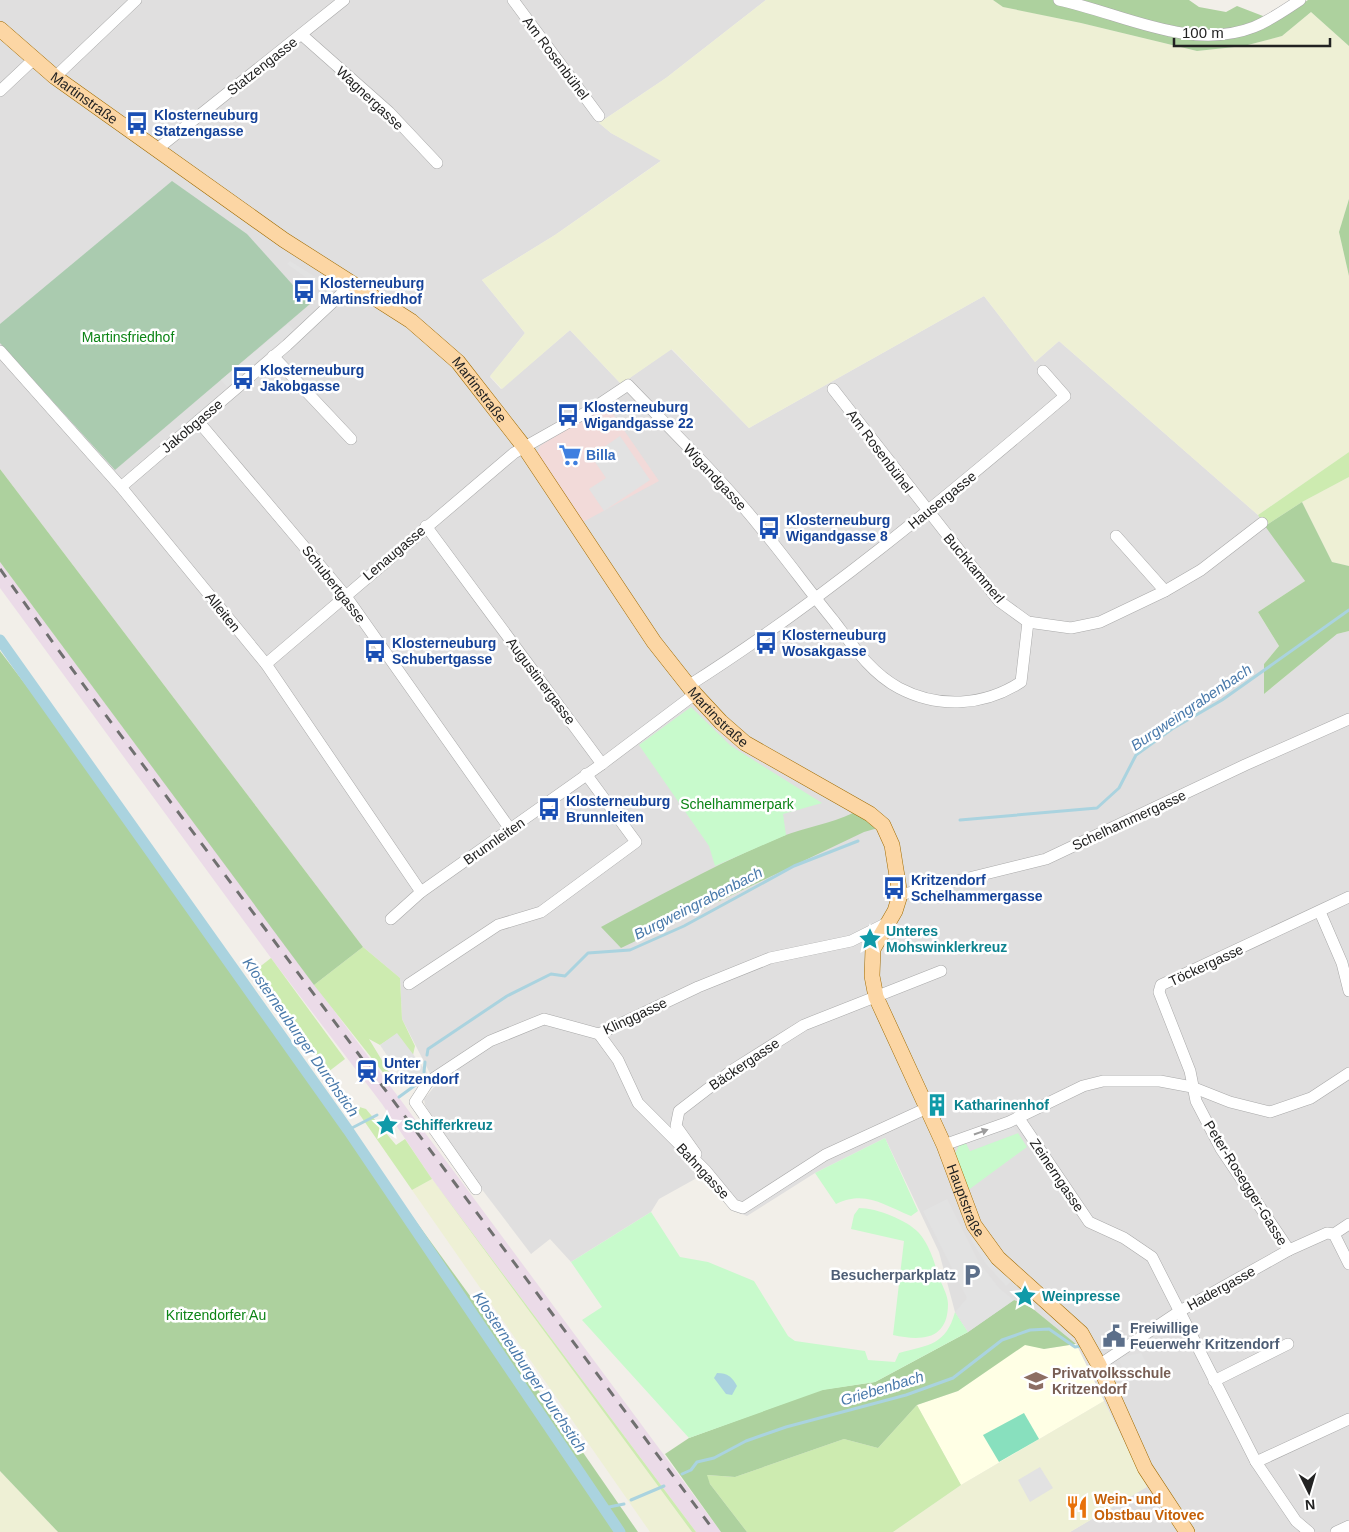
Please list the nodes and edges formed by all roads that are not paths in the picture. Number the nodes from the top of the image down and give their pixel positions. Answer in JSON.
{"nodes":[{"id":1,"x":136,"y":0,"type":"edge"},
{"id":2,"x":344,"y":0,"type":"edge"},
{"id":3,"x":513,"y":0,"type":"edge"},
{"id":4,"x":1059,"y":0,"type":"edge"},
{"id":5,"x":1300,"y":0,"type":"edge"},
{"id":6,"x":0,"y":29,"type":"edge"},
{"id":7,"x":302,"y":34,"type":"junction"},
{"id":8,"x":34,"y":58,"type":"junction"},
{"id":9,"x":55,"y":77,"type":"junction"},
{"id":10,"x":0,"y":91,"type":"edge"},
{"id":11,"x":599,"y":116,"type":"dead end"},
{"id":12,"x":156,"y":150,"type":"junction"},
{"id":13,"x":437,"y":163,"type":"dead end"},
{"id":14,"x":352,"y":284,"type":"junction"},
{"id":15,"x":0,"y":351,"type":"edge"},
{"id":16,"x":273,"y":356,"type":"junction"},
{"id":17,"x":1043,"y":371,"type":"dead end"},
{"id":18,"x":833,"y":389,"type":"dead end"},
{"id":19,"x":198,"y":420,"type":"junction"},
{"id":20,"x":352,"y":439,"type":"dead end"},
{"id":21,"x":525,"y":448,"type":"junction"},
{"id":22,"x":121,"y":487,"type":"junction"},
{"id":23,"x":928,"y":513,"type":"junction"},
{"id":24,"x":1262,"y":523,"type":"dead end"},
{"id":25,"x":426,"y":526,"type":"junction"},
{"id":26,"x":1116,"y":536,"type":"dead end"},
{"id":27,"x":1165,"y":591,"type":"junction"},
{"id":28,"x":345,"y":595,"type":"junction"},
{"id":29,"x":816,"y":598,"type":"junction"},
{"id":30,"x":1028,"y":622,"type":"junction"},
{"id":31,"x":266,"y":664,"type":"junction"},
{"id":32,"x":691,"y":690,"type":"junction"},
{"id":33,"x":1349,"y":719,"type":"edge"},
{"id":34,"x":602,"y":764,"type":"junction"},
{"id":35,"x":586,"y":774,"type":"junction"},
{"id":36,"x":510,"y":829,"type":"junction"},
{"id":37,"x":421,"y":892,"type":"junction"},
{"id":38,"x":900,"y":895,"type":"junction"},
{"id":39,"x":1349,"y":897,"type":"edge"},
{"id":40,"x":1320,"y":912,"type":"junction"},
{"id":41,"x":391,"y":919,"type":"dead end"},
{"id":42,"x":885,"y":924,"type":"junction"},
{"id":43,"x":941,"y":970,"type":"dead end"},
{"id":44,"x":408,"y":984,"type":"dead end"},
{"id":45,"x":1349,"y":991,"type":"edge"},
{"id":46,"x":876,"y":997,"type":"junction"},
{"id":47,"x":599,"y":1034,"type":"junction"},
{"id":48,"x":1349,"y":1073,"type":"edge"},
{"id":49,"x":1192,"y":1087,"type":"junction"},
{"id":50,"x":925,"y":1109,"type":"junction"},
{"id":51,"x":1018,"y":1117,"type":"junction"},
{"id":52,"x":944,"y":1145,"type":"junction"},
{"id":53,"x":706,"y":1171,"type":"junction"},
{"id":54,"x":476,"y":1189,"type":"dead end"},
{"id":55,"x":1349,"y":1224,"type":"edge"},
{"id":56,"x":1334,"y":1234,"type":"junction"},
{"id":57,"x":1289,"y":1250,"type":"junction"},
{"id":58,"x":1349,"y":1264,"type":"edge"},
{"id":59,"x":1180,"y":1311,"type":"junction"},
{"id":60,"x":1288,"y":1344,"type":"dead end"},
{"id":61,"x":1099,"y":1366,"type":"junction"},
{"id":62,"x":1214,"y":1381,"type":"junction"},
{"id":63,"x":1349,"y":1419,"type":"edge"},
{"id":64,"x":1256,"y":1462,"type":"junction"},
{"id":65,"x":1349,"y":1526,"type":"edge"},
{"id":66,"x":1187,"y":1532,"type":"edge"},
{"id":67,"x":1309,"y":1532,"type":"edge"},
{"id":68,"x":1336,"y":1532,"type":"edge"}],
"edges":[{"from":1,"to":9,"type":"street"},
{"from":2,"to":7,"type":"street","name":"Statzengasse"},
{"from":3,"to":11,"type":"street","name":"Am Rosenbühel"},
{"from":4,"to":5,"type":"street"},
{"from":6,"to":8,"type":"main road","name":"Martinstraße"},
{"from":7,"to":12,"type":"street","name":"Statzengasse"},
{"from":7,"to":13,"type":"street","name":"Wagnergasse"},
{"from":8,"to":9,"type":"main road","name":"Martinstraße"},
{"from":8,"to":10,"type":"street"},
{"from":9,"to":12,"type":"main road","name":"Martinstraße"},
{"from":12,"to":14,"type":"main road","name":"Martinstraße"},
{"from":14,"to":16,"type":"street","name":"Jakobgasse"},
{"from":14,"to":21,"type":"main road","name":"Martinstraße"},
{"from":15,"to":22,"type":"street","name":"Alleiten"},
{"from":16,"to":19,"type":"street","name":"Jakobgasse"},
{"from":16,"to":20,"type":"street"},
{"from":17,"to":23,"type":"street","name":"Hausergasse"},
{"from":18,"to":23,"type":"street","name":"Am Rosenbühel"},
{"from":19,"to":22,"type":"street","name":"Jakobgasse"},
{"from":19,"to":28,"type":"street","name":"Schubertgasse"},
{"from":21,"to":25,"type":"street","name":"Lenaugasse"},
{"from":21,"to":29,"type":"street","name":"Wigandgasse"},
{"from":21,"to":32,"type":"main road","name":"Martinstraße"},
{"from":22,"to":31,"type":"street","name":"Alleiten"},
{"from":23,"to":29,"type":"street","name":"Hausergasse"},
{"from":23,"to":30,"type":"street","name":"Buchkammerl"},
{"from":24,"to":27,"type":"street","name":"Buchkammerl"},
{"from":25,"to":28,"type":"street","name":"Lenaugasse"},
{"from":25,"to":34,"type":"street","name":"Augustinergasse"},
{"from":26,"to":27,"type":"street"},
{"from":27,"to":30,"type":"street","name":"Buchkammerl"},
{"from":28,"to":31,"type":"street","name":"Lenaugasse"},
{"from":28,"to":36,"type":"street","name":"Schubertgasse"},
{"from":29,"to":30,"type":"street"},
{"from":29,"to":32,"type":"street","name":"Hausergasse"},
{"from":31,"to":37,"type":"street","name":"Alleiten"},
{"from":32,"to":34,"type":"street","name":"Brunnleiten"},
{"from":32,"to":38,"type":"main road","name":"Martinstraße"},
{"from":33,"to":38,"type":"street","name":"Schelhammergasse"},
{"from":34,"to":35,"type":"street","name":"Brunnleiten"},
{"from":35,"to":36,"type":"street","name":"Brunnleiten"},
{"from":35,"to":44,"type":"street"},
{"from":36,"to":37,"type":"street","name":"Brunnleiten"},
{"from":37,"to":41,"type":"street","name":"Brunnleiten"},
{"from":38,"to":42,"type":"main road","name":"Hauptstraße"},
{"from":39,"to":40,"type":"street","name":"Töckergasse"},
{"from":40,"to":45,"type":"street"},
{"from":40,"to":49,"type":"street","name":"Töckergasse"},
{"from":42,"to":46,"type":"main road","name":"Hauptstraße"},
{"from":42,"to":47,"type":"street","name":"Klinggasse"},
{"from":43,"to":46,"type":"street","name":"Bäckergasse"},
{"from":46,"to":50,"type":"main road","name":"Hauptstraße"},
{"from":46,"to":53,"type":"street","name":"Bäckergasse"},
{"from":47,"to":53,"type":"street","name":"Bahngasse"},
{"from":47,"to":54,"type":"street","name":"Klinggasse"},
{"from":48,"to":49,"type":"street"},
{"from":49,"to":51,"type":"street"},
{"from":49,"to":57,"type":"street","name":"Peter-Rosegger-Gasse"},
{"from":50,"to":52,"type":"main road","name":"Hauptstraße"},
{"from":50,"to":53,"type":"street","name":"Bahngasse"},
{"from":52,"to":51,"type":"street","one_way":true},
{"from":51,"to":59,"type":"street","name":"Zeinerngasse"},
{"from":52,"to":61,"type":"main road","name":"Hauptstraße"},
{"from":55,"to":56,"type":"street","name":"Hadergasse"},
{"from":56,"to":57,"type":"street","name":"Hadergasse"},
{"from":56,"to":58,"type":"street"},
{"from":57,"to":59,"type":"street","name":"Hadergasse"},
{"from":59,"to":61,"type":"street","name":"Hadergasse"},
{"from":59,"to":62,"type":"street","name":"Zeinerngasse"},
{"from":60,"to":62,"type":"street"},
{"from":61,"to":66,"type":"main road","name":"Hauptstraße"},
{"from":62,"to":64,"type":"street","name":"Zeinerngasse"},
{"from":63,"to":64,"type":"street"},
{"from":64,"to":67,"type":"street","name":"Zeinerngasse"},
{"from":65,"to":68,"type":"street"}]}
